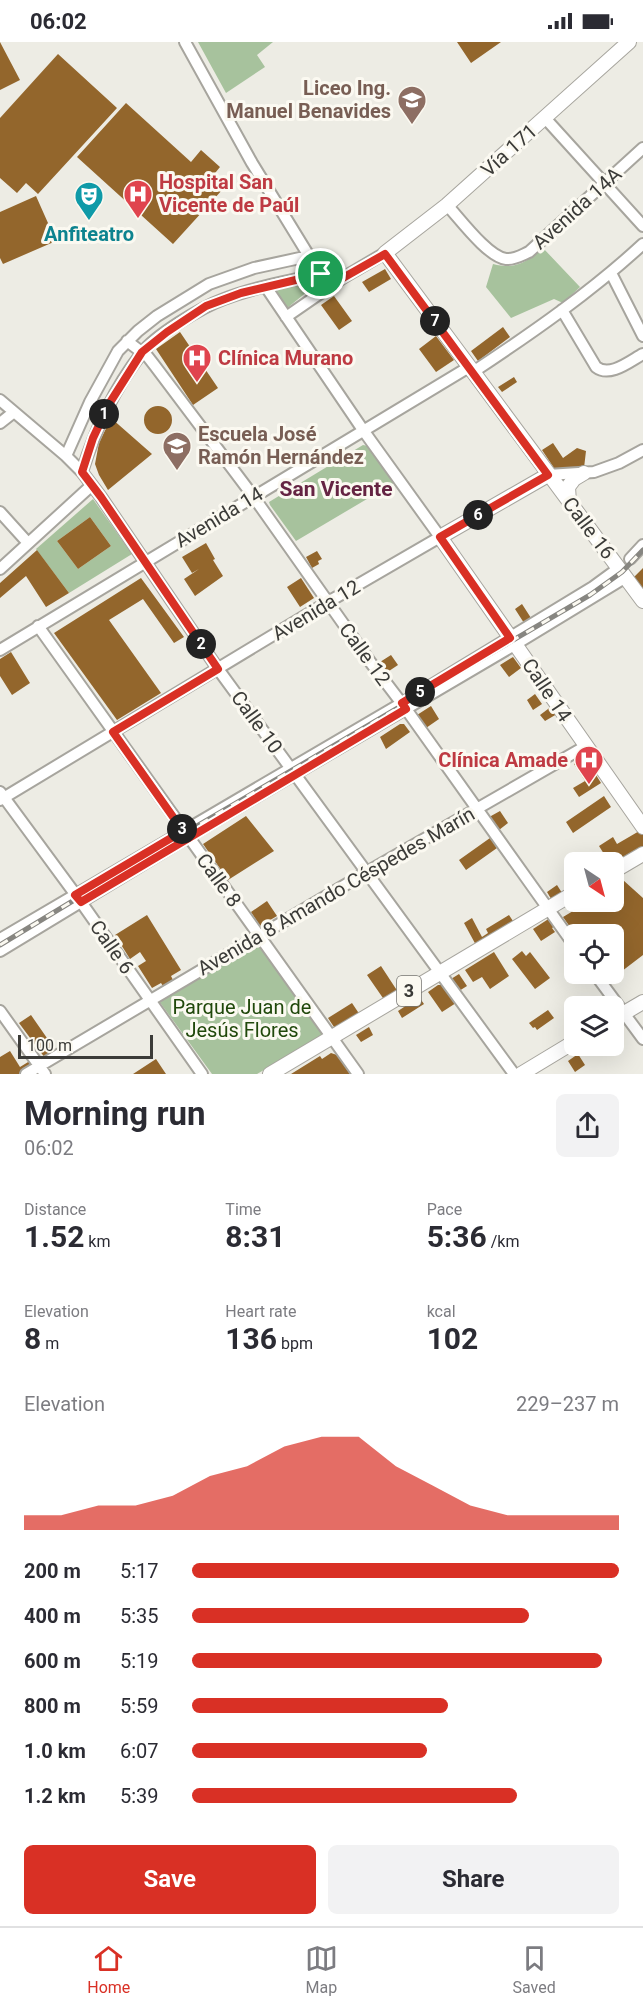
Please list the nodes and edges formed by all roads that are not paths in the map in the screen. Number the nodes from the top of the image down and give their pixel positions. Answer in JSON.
{"nodes":[{"id":1,"x":185,"y":42,"type":"edge"},
{"id":2,"x":629,"y":42,"type":"edge"},
{"id":3,"x":545,"y":118,"type":"junction"},
{"id":4,"x":643,"y":148,"type":"edge"},
{"id":5,"x":604,"y":183,"type":"junction"},
{"id":6,"x":447,"y":205,"type":"junction"},
{"id":7,"x":643,"y":226,"type":"edge"},
{"id":8,"x":643,"y":244,"type":"edge"},
{"id":9,"x":385,"y":254,"type":"junction"},
{"id":10,"x":309,"y":256,"type":"junction"},
{"id":11,"x":611,"y":273,"type":"junction"},
{"id":12,"x":321,"y":274,"type":"junction"},
{"id":13,"x":341,"y":279,"type":"junction"},
{"id":14,"x":266,"y":287,"type":"junction"},
{"id":15,"x":562,"y":310,"type":"junction"},
{"id":16,"x":286,"y":317,"type":"junction"},
{"id":17,"x":643,"y":336,"type":"edge"},
{"id":18,"x":128,"y":340,"type":"junction"},
{"id":19,"x":142,"y":352,"type":"junction"},
{"id":20,"x":643,"y":354,"type":"edge"},
{"id":21,"x":471,"y":370,"type":"junction"},
{"id":22,"x":0,"y":400,"type":"edge"},
{"id":23,"x":14,"y":412,"type":"junction"},
{"id":24,"x":0,"y":423,"type":"edge"},
{"id":25,"x":363,"y":430,"type":"junction"},
{"id":26,"x":643,"y":450,"type":"edge"},
{"id":27,"x":66,"y":456,"type":"junction"},
{"id":28,"x":82,"y":472,"type":"junction"},
{"id":29,"x":584,"y":473,"type":"junction"},
{"id":30,"x":548,"y":475,"type":"junction"},
{"id":31,"x":92,"y":485,"type":"junction"},
{"id":32,"x":253,"y":496,"type":"junction"},
{"id":33,"x":570,"y":502,"type":"junction"},
{"id":34,"x":0,"y":512,"type":"edge"},
{"id":35,"x":440,"y":537,"type":"junction"},
{"id":36,"x":28,"y":543,"type":"junction"},
{"id":37,"x":643,"y":545,"type":"edge"},
{"id":38,"x":630,"y":559,"type":"dead end"},
{"id":39,"x":144,"y":562,"type":"junction"},
{"id":40,"x":0,"y":569,"type":"edge"},
{"id":41,"x":622,"y":573,"type":"junction"},
{"id":42,"x":643,"y":600,"type":"edge"},
{"id":43,"x":328,"y":602,"type":"junction"},
{"id":44,"x":38,"y":626,"type":"junction"},
{"id":45,"x":513,"y":641,"type":"junction"},
{"id":46,"x":0,"y":650,"type":"edge"},
{"id":47,"x":218,"y":669,"type":"junction"},
{"id":48,"x":404,"y":706,"type":"junction"},
{"id":49,"x":113,"y":732,"type":"junction"},
{"id":50,"x":586,"y":747,"type":"junction"},
{"id":51,"x":293,"y":771,"type":"junction"},
{"id":52,"x":1,"y":796,"type":"edge"},
{"id":53,"x":477,"y":809,"type":"junction"},
{"id":54,"x":643,"y":827,"type":"edge"},
{"id":55,"x":186,"y":834,"type":"junction"},
{"id":56,"x":643,"y":854,"type":"edge"},
{"id":57,"x":624,"y":865,"type":"edge"},
{"id":58,"x":367,"y":872,"type":"junction"},
{"id":59,"x":78,"y":898,"type":"junction"},
{"id":60,"x":564,"y":899,"type":"edge"},
{"id":61,"x":548,"y":909,"type":"junction"},
{"id":62,"x":564,"y":931,"type":"edge"},
{"id":63,"x":259,"y":936,"type":"junction"},
{"id":64,"x":0,"y":939,"type":"edge"},
{"id":65,"x":0,"y":951,"type":"edge"},
{"id":66,"x":440,"y":973,"type":"junction"},
{"id":67,"x":150,"y":1001,"type":"junction"},
{"id":68,"x":643,"y":1002,"type":"edge"},
{"id":69,"x":0,"y":1011,"type":"edge"},
{"id":70,"x":624,"y":1013,"type":"edge"},
{"id":71,"x":624,"y":1021,"type":"edge"},
{"id":72,"x":332,"y":1037,"type":"junction"},
{"id":73,"x":643,"y":1039,"type":"edge"},
{"id":74,"x":564,"y":1048,"type":"edge"},
{"id":75,"x":43,"y":1070,"type":"edge"},
{"id":76,"x":26,"y":1074,"type":"edge"},
{"id":77,"x":202,"y":1074,"type":"edge"},
{"id":78,"x":270,"y":1074,"type":"edge"},
{"id":79,"x":358,"y":1074,"type":"edge"},
{"id":80,"x":514,"y":1074,"type":"edge"},
{"id":81,"x":521,"y":1074,"type":"edge"}],
"edges":[{"from":1,"to":10,"type":"street"},
{"from":2,"to":3,"type":"main road","name":"Vía 171"},
{"from":3,"to":5,"type":"street"},
{"from":3,"to":6,"type":"main road","name":"Vía 171"},
{"from":4,"to":5,"type":"street","name":"Avenida 14A"},
{"from":5,"to":6,"type":"street","name":"Avenida 14A"},
{"from":5,"to":7,"type":"street"},
{"from":6,"to":9,"type":"main road","name":"Vía 171"},
{"from":8,"to":11,"type":"street","name":"Avenida 14"},
{"from":9,"to":13,"type":"street"},
{"from":9,"to":21,"type":"main road","name":"Calle 16"},
{"from":10,"to":12,"type":"street"},
{"from":10,"to":18,"type":"street"},
{"from":11,"to":15,"type":"street","name":"Avenida 14"},
{"from":11,"to":17,"type":"street"},
{"from":12,"to":13,"type":"street"},
{"from":12,"to":14,"type":"street"},
{"from":13,"to":16,"type":"street"},
{"from":14,"to":16,"type":"street","name":"Calle 14"},
{"from":14,"to":19,"type":"street"},
{"from":15,"to":20,"type":"street"},
{"from":15,"to":21,"type":"street","name":"Avenida 14"},
{"from":16,"to":25,"type":"street","name":"Calle 14"},
{"from":18,"to":19,"type":"street","name":"Calle 12"},
{"from":18,"to":27,"type":"street"},
{"from":19,"to":28,"type":"street"},
{"from":19,"to":32,"type":"street","name":"Calle 12"},
{"from":21,"to":25,"type":"street","name":"Avenida 14"},
{"from":21,"to":30,"type":"main road","name":"Calle 16"},
{"from":22,"to":23,"type":"street","name":"Calle 10"},
{"from":23,"to":24,"type":"street"},
{"from":23,"to":27,"type":"street","name":"Calle 10"},
{"from":25,"to":32,"type":"street","name":"Avenida 14"},
{"from":25,"to":35,"type":"street","name":"Calle 14"},
{"from":26,"to":29,"type":"street","name":"Avenida 12"},
{"from":27,"to":28,"type":"street","name":"Calle 10"},
{"from":28,"to":31,"type":"street","name":"Calle 10"},
{"from":29,"to":30,"type":"street","name":"Avenida 12"},
{"from":29,"to":33,"type":"main road"},
{"from":30,"to":33,"type":"main road","name":"Calle 16"},
{"from":30,"to":35,"type":"main road","name":"Avenida 12"},
{"from":31,"to":36,"type":"street"},
{"from":31,"to":39,"type":"street","name":"Calle 10"},
{"from":32,"to":39,"type":"street","name":"Avenida 14"},
{"from":32,"to":43,"type":"street","name":"Calle 12"},
{"from":33,"to":41,"type":"main road","name":"Calle 16"},
{"from":34,"to":36,"type":"street"},
{"from":35,"to":43,"type":"street","name":"Avenida 12"},
{"from":35,"to":45,"type":"main road","name":"Calle 14"},
{"from":36,"to":40,"type":"street"},
{"from":37,"to":38,"type":"street"},
{"from":39,"to":44,"type":"street","name":"Avenida 14"},
{"from":39,"to":47,"type":"street","name":"Calle 10"},
{"from":41,"to":42,"type":"main road","name":"Calle 16"},
{"from":41,"to":45,"type":"street"},
{"from":43,"to":47,"type":"street","name":"Avenida 12"},
{"from":43,"to":48,"type":"street","name":"Calle 12"},
{"from":44,"to":46,"type":"street","name":"Avenida 14"},
{"from":44,"to":49,"type":"street","name":"Calle 8"},
{"from":45,"to":48,"type":"street"},
{"from":45,"to":50,"type":"main road","name":"Calle 14"},
{"from":47,"to":49,"type":"street","name":"Avenida 12"},
{"from":47,"to":51,"type":"street","name":"Calle 10"},
{"from":48,"to":51,"type":"street"},
{"from":48,"to":53,"type":"street","name":"Calle 12"},
{"from":49,"to":52,"type":"street","name":"Avenida 12"},
{"from":49,"to":55,"type":"street","name":"Calle 8"},
{"from":50,"to":53,"type":"street","name":"Avenida 8 Amando Céspedes Marín"},
{"from":50,"to":54,"type":"main road","name":"Calle 14"},
{"from":51,"to":55,"type":"street"},
{"from":51,"to":58,"type":"street","name":"Calle 10"},
{"from":52,"to":59,"type":"street","name":"Calle 6"},
{"from":53,"to":58,"type":"street","name":"Avenida 8 Amando Céspedes Marín"},
{"from":53,"to":61,"type":"street","name":"Calle 12"},
{"from":55,"to":59,"type":"street"},
{"from":55,"to":63,"type":"street","name":"Calle 8"},
{"from":56,"to":57,"type":"main road"},
{"from":58,"to":63,"type":"street","name":"Avenida 8 Amando Céspedes Marín"},
{"from":58,"to":66,"type":"street","name":"Calle 10"},
{"from":59,"to":64,"type":"street"},
{"from":59,"to":65,"type":"street"},
{"from":59,"to":67,"type":"street","name":"Calle 6"},
{"from":60,"to":61,"type":"main road"},
{"from":61,"to":62,"type":"street","name":"Calle 12"},
{"from":61,"to":66,"type":"main road","number":"3"},
{"from":63,"to":67,"type":"street","name":"Avenida 8 Amando Céspedes Marín"},
{"from":63,"to":72,"type":"street","name":"Calle 8"},
{"from":66,"to":72,"type":"main road","number":"3"},
{"from":66,"to":80,"type":"street","name":"Calle 10"},
{"from":67,"to":75,"type":"street","name":"Avenida 8 Amando Céspedes Marín"},
{"from":67,"to":77,"type":"street","name":"Calle 6"},
{"from":68,"to":70,"type":"main road"},
{"from":69,"to":75,"type":"street"},
{"from":71,"to":73,"type":"street"},
{"from":72,"to":78,"type":"main road","number":"3"},
{"from":72,"to":79,"type":"street","name":"Calle 8"},
{"from":74,"to":81,"type":"main road"},
{"from":75,"to":76,"type":"street","name":"Avenida 8 Amando Céspedes Marín"}]}
